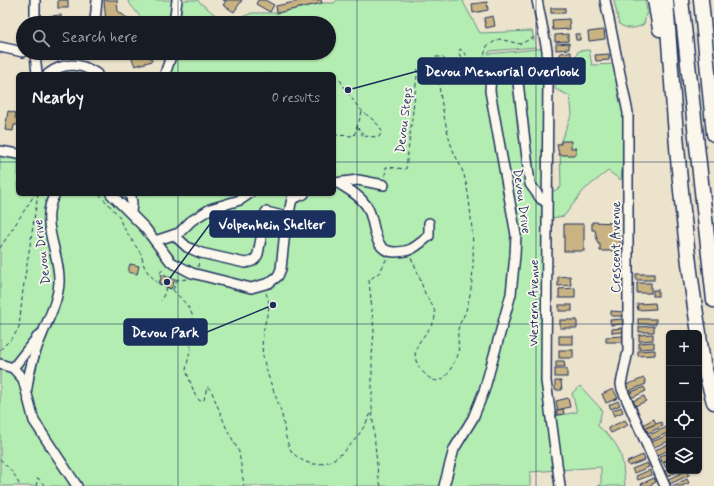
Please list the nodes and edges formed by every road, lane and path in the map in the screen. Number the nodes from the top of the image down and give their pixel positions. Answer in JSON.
{"nodes":[{"id":1,"x":35,"y":0,"type":"edge"},
{"id":2,"x":97,"y":0,"type":"edge"},
{"id":3,"x":177,"y":0,"type":"edge"},
{"id":4,"x":537,"y":0,"type":"edge"},
{"id":5,"x":605,"y":0,"type":"edge"},
{"id":6,"x":655,"y":0,"type":"edge"},
{"id":7,"x":666,"y":0,"type":"edge"},
{"id":8,"x":681,"y":0,"type":"edge"},
{"id":9,"x":700,"y":0,"type":"edge"},
{"id":10,"x":35,"y":16,"type":"edge"},
{"id":11,"x":95,"y":16,"type":"edge"},
{"id":12,"x":175,"y":16,"type":"edge"},
{"id":13,"x":539,"y":36,"type":"dead end"},
{"id":14,"x":0,"y":47,"type":"edge"},
{"id":15,"x":16,"y":50,"type":"edge"},
{"id":16,"x":34,"y":60,"type":"edge"},
{"id":17,"x":170,"y":60,"type":"edge"},
{"id":18,"x":473,"y":62,"type":"junction"},
{"id":19,"x":463,"y":64,"type":"junction"},
{"id":20,"x":451,"y":65,"type":"junction"},
{"id":21,"x":436,"y":66,"type":"junction"},
{"id":22,"x":37,"y":72,"type":"edge"},
{"id":23,"x":51,"y":72,"type":"edge"},
{"id":24,"x":93,"y":72,"type":"edge"},
{"id":25,"x":166,"y":72,"type":"edge"},
{"id":26,"x":340,"y":80,"type":"dead end"},
{"id":27,"x":490,"y":81,"type":"junction"},
{"id":28,"x":674,"y":106,"type":"junction"},
{"id":29,"x":362,"y":111,"type":"junction"},
{"id":30,"x":713,"y":113,"type":"edge"},
{"id":31,"x":357,"y":127,"type":"junction"},
{"id":32,"x":714,"y":134,"type":"edge"},
{"id":33,"x":336,"y":135,"type":"edge"},
{"id":34,"x":0,"y":150,"type":"edge"},
{"id":35,"x":16,"y":154,"type":"edge"},
{"id":36,"x":336,"y":183,"type":"edge"},
{"id":37,"x":384,"y":184,"type":"joint"},
{"id":38,"x":34,"y":196,"type":"edge"},
{"id":39,"x":38,"y":196,"type":"edge"},
{"id":40,"x":54,"y":196,"type":"edge"},
{"id":41,"x":101,"y":196,"type":"edge"},
{"id":42,"x":113,"y":196,"type":"edge"},
{"id":43,"x":130,"y":196,"type":"edge"},
{"id":44,"x":246,"y":196,"type":"edge"},
{"id":45,"x":292,"y":196,"type":"edge"},
{"id":46,"x":546,"y":202,"type":"junction"},
{"id":47,"x":131,"y":212,"type":"junction"},
{"id":48,"x":287,"y":217,"type":"junction"},
{"id":49,"x":429,"y":223,"type":"dead end"},
{"id":50,"x":174,"y":236,"type":"junction"},
{"id":51,"x":155,"y":241,"type":"junction"},
{"id":52,"x":0,"y":248,"type":"edge"},
{"id":53,"x":383,"y":248,"type":"junction"},
{"id":54,"x":407,"y":252,"type":"junction"},
{"id":55,"x":164,"y":269,"type":"dead end"},
{"id":56,"x":177,"y":280,"type":"dead end"},
{"id":57,"x":159,"y":284,"type":"junction"},
{"id":58,"x":167,"y":287,"type":"junction"},
{"id":59,"x":173,"y":290,"type":"junction"},
{"id":60,"x":266,"y":292,"type":"dead end"},
{"id":61,"x":714,"y":300,"type":"edge"},
{"id":62,"x":161,"y":301,"type":"dead end"},
{"id":63,"x":44,"y":329,"type":"junction"},
{"id":64,"x":698,"y":330,"type":"edge"},
{"id":65,"x":702,"y":343,"type":"edge"},
{"id":66,"x":0,"y":350,"type":"edge"},
{"id":67,"x":702,"y":357,"type":"edge"},
{"id":68,"x":0,"y":364,"type":"edge"},
{"id":69,"x":13,"y":368,"type":"junction"},
{"id":70,"x":714,"y":380,"type":"edge"},
{"id":71,"x":27,"y":388,"type":"junction"},
{"id":72,"x":714,"y":402,"type":"edge"},
{"id":73,"x":372,"y":411,"type":"junction"},
{"id":74,"x":354,"y":445,"type":"dead end"},
{"id":75,"x":0,"y":459,"type":"edge"},
{"id":76,"x":302,"y":463,"type":"dead end"},
{"id":77,"x":20,"y":486,"type":"edge"},
{"id":78,"x":36,"y":486,"type":"edge"},
{"id":79,"x":45,"y":486,"type":"edge"},
{"id":80,"x":77,"y":486,"type":"edge"},
{"id":81,"x":244,"y":486,"type":"edge"},
{"id":82,"x":381,"y":486,"type":"edge"},
{"id":83,"x":444,"y":486,"type":"edge"},
{"id":84,"x":560,"y":486,"type":"edge"},
{"id":85,"x":665,"y":486,"type":"edge"}],
"edges":[{"from":1,"to":10,"type":"street"},
{"from":2,"to":11,"type":"street"},
{"from":3,"to":12,"type":"street"},
{"from":4,"to":46,"type":"street","name":"Western Avenue"},
{"from":5,"to":85,"type":"street","name":"Crescent Avenue"},
{"from":6,"to":28,"type":"highway"},
{"from":7,"to":28,"type":"highway"},
{"from":8,"to":61,"type":"highway"},
{"from":9,"to":30,"type":"highway"},
{"from":13,"to":18,"type":"path","name":"Devou Steps"},
{"from":14,"to":15,"type":"street"},
{"from":16,"to":22,"type":"street"},
{"from":17,"to":25,"type":"street"},
{"from":18,"to":19,"type":"path","name":"Devou Steps"},
{"from":18,"to":19,"type":"path"},
{"from":18,"to":27,"type":"path"},
{"from":19,"to":20,"type":"path","name":"Devou Steps"},
{"from":19,"to":20,"type":"path"},
{"from":20,"to":21,"type":"path","name":"Devou Steps"},
{"from":20,"to":21,"type":"path"},
{"from":21,"to":37,"type":"path","name":"Devou Steps"},
{"from":21,"to":54,"type":"path"},
{"from":23,"to":24,"type":"street"},
{"from":26,"to":29,"type":"path"},
{"from":27,"to":46,"type":"street","name":"Devou Drive"},
{"from":27,"to":83,"type":"street","name":"Devou Drive"},
{"from":28,"to":64,"type":"highway"},
{"from":29,"to":31,"type":"path"},
{"from":29,"to":31,"type":"path"},
{"from":30,"to":32,"type":"highway"},
{"from":31,"to":33,"type":"path"},
{"from":34,"to":35,"type":"street"},
{"from":36,"to":37,"type":"street"},
{"from":36,"to":53,"type":"street"},
{"from":38,"to":52,"type":"path"},
{"from":39,"to":66,"type":"path"},
{"from":40,"to":63,"type":"street","name":"Devou Drive"},
{"from":41,"to":57,"type":"path"},
{"from":42,"to":47,"type":"street"},
{"from":43,"to":47,"type":"street"},
{"from":44,"to":50,"type":"street"},
{"from":45,"to":48,"type":"street"},
{"from":46,"to":84,"type":"street","name":"Western Avenue"},
{"from":47,"to":51,"type":"street"},
{"from":48,"to":50,"type":"street"},
{"from":48,"to":51,"type":"street"},
{"from":49,"to":54,"type":"street"},
{"from":50,"to":51,"type":"street"},
{"from":53,"to":54,"type":"street"},
{"from":53,"to":73,"type":"path"},
{"from":55,"to":57,"type":"path"},
{"from":56,"to":59,"type":"path"},
{"from":57,"to":58,"type":"path"},
{"from":58,"to":59,"type":"path"},
{"from":58,"to":62,"type":"path"},
{"from":59,"to":81,"type":"path"},
{"from":60,"to":76,"type":"path"},
{"from":63,"to":69,"type":"street","name":"Devou Drive"},
{"from":63,"to":71,"type":"street","name":"Devou Drive"},
{"from":65,"to":70,"type":"highway"},
{"from":67,"to":72,"type":"highway"},
{"from":68,"to":69,"type":"street"},
{"from":69,"to":71,"type":"street","name":"Devou Drive"},
{"from":71,"to":80,"type":"street","name":"Devou Drive"},
{"from":73,"to":74,"type":"path"},
{"from":73,"to":82,"type":"path"},
{"from":75,"to":77,"type":"path"},
{"from":78,"to":79,"type":"path"}]}
